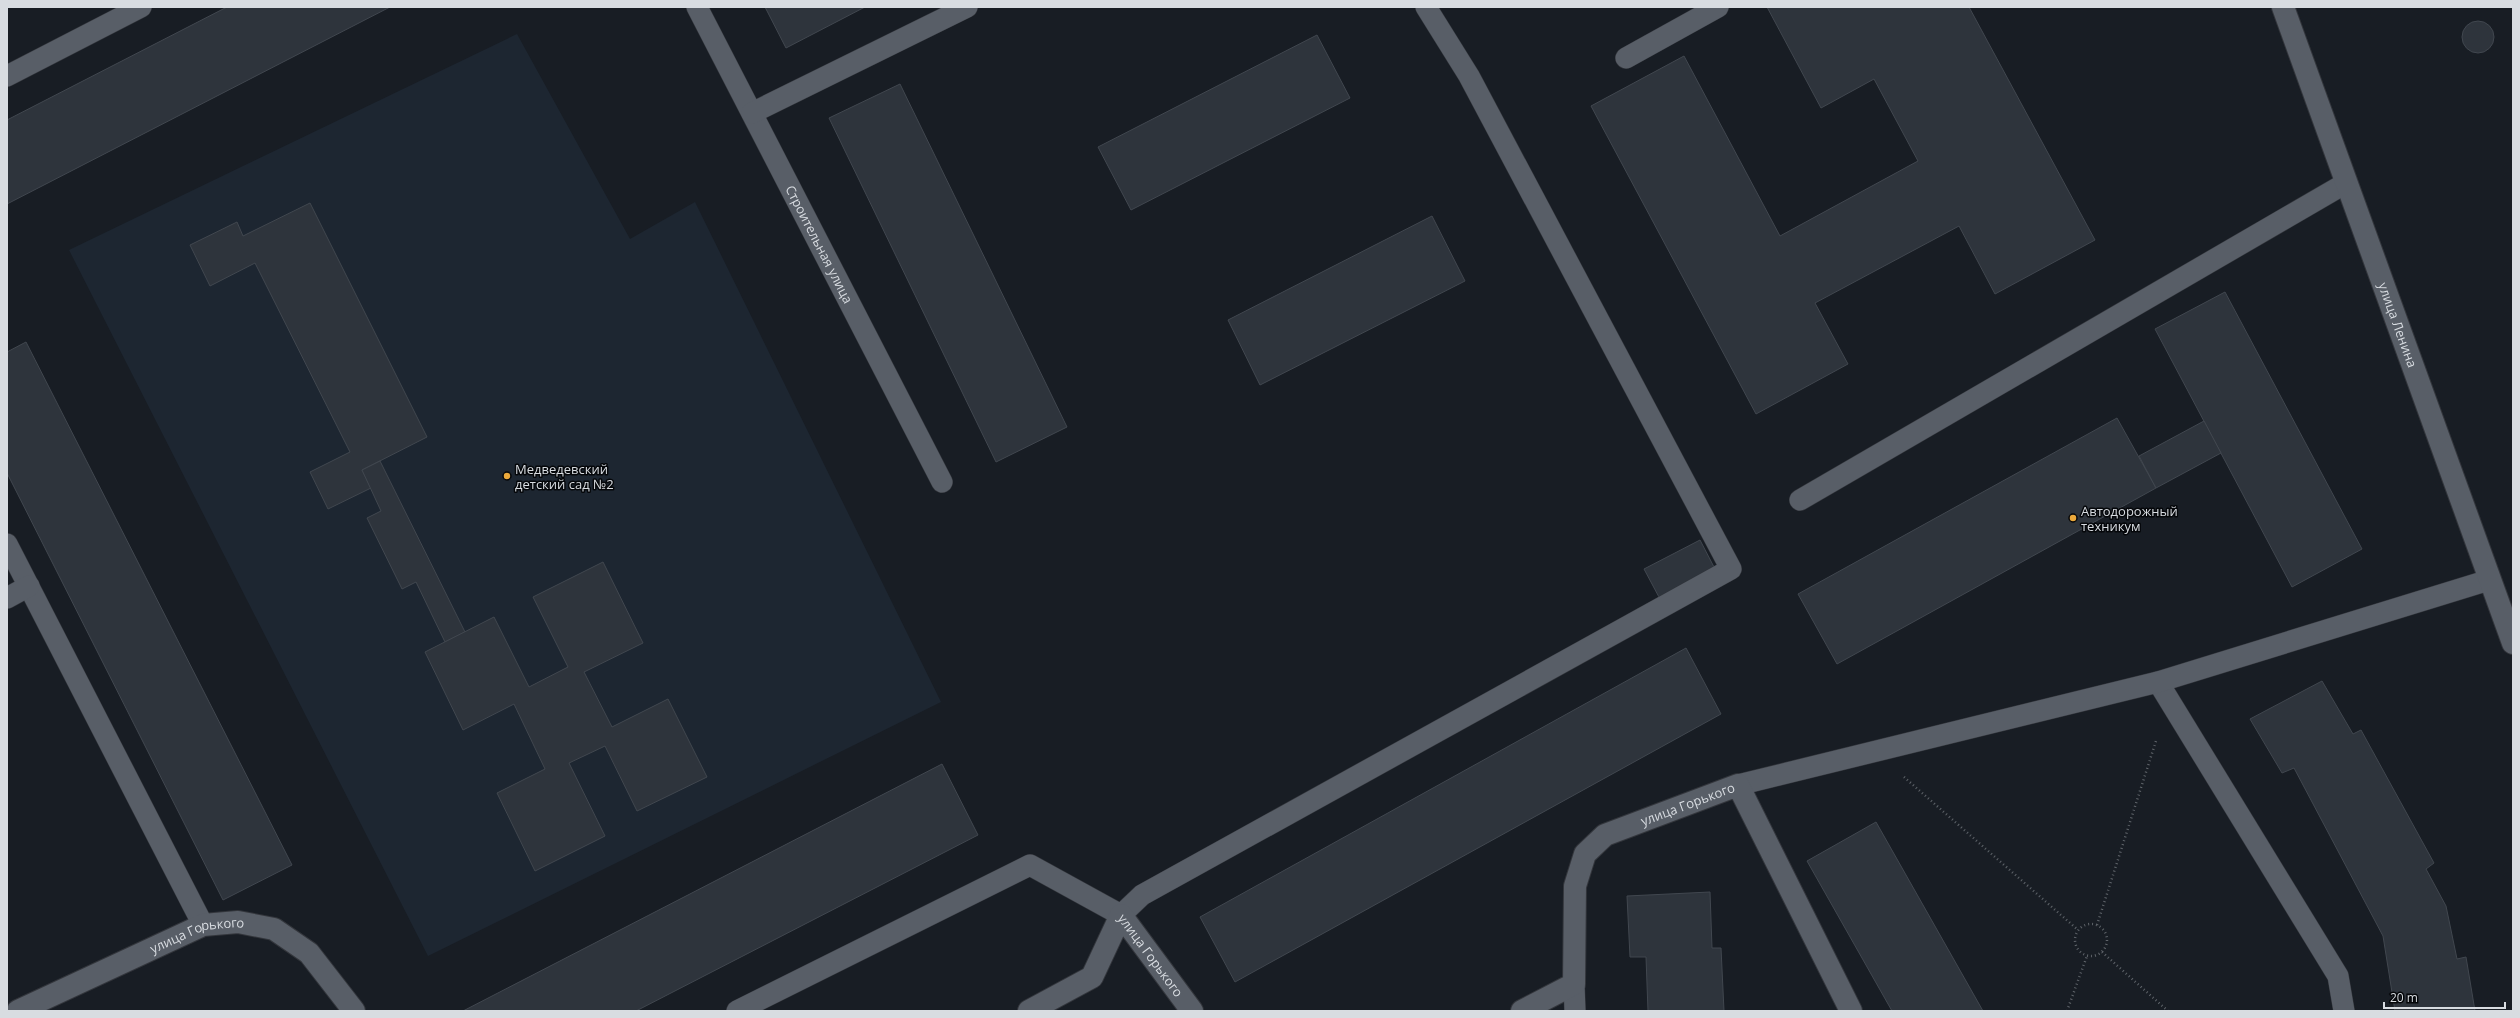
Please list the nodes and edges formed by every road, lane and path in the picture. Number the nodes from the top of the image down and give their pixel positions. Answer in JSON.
{"nodes":[{"id":1,"x":141,"y":7,"type":"edge"},
{"id":2,"x":697,"y":7,"type":"edge"},
{"id":3,"x":967,"y":7,"type":"edge"},
{"id":4,"x":1426,"y":7,"type":"edge"},
{"id":5,"x":1718,"y":7,"type":"edge"},
{"id":6,"x":2283,"y":7,"type":"edge"},
{"id":7,"x":1626,"y":58,"type":"dead end"},
{"id":8,"x":7,"y":76,"type":"edge"},
{"id":9,"x":752,"y":114,"type":"junction"},
{"id":10,"x":2346,"y":183,"type":"junction"},
{"id":11,"x":942,"y":482,"type":"dead end"},
{"id":12,"x":1800,"y":500,"type":"dead end"},
{"id":13,"x":7,"y":544,"type":"edge"},
{"id":14,"x":2489,"y":580,"type":"junction"},
{"id":15,"x":29,"y":586,"type":"junction"},
{"id":16,"x":7,"y":598,"type":"edge"},
{"id":17,"x":2513,"y":643,"type":"edge"},
{"id":18,"x":2164,"y":690,"type":"junction"},
{"id":19,"x":1875,"y":752,"type":"junction"},
{"id":20,"x":1738,"y":785,"type":"junction"},
{"id":21,"x":1121,"y":915,"type":"junction"},
{"id":22,"x":203,"y":925,"type":"junction"},
{"id":23,"x":2097,"y":925,"type":"junction"},
{"id":24,"x":2078,"y":930,"type":"junction"},
{"id":25,"x":2102,"y":952,"type":"junction"},
{"id":26,"x":2087,"y":956,"type":"junction"},
{"id":27,"x":1574,"y":984,"type":"junction"},
{"id":28,"x":18,"y":1011,"type":"edge"},
{"id":29,"x":354,"y":1011,"type":"edge"},
{"id":30,"x":737,"y":1011,"type":"edge"},
{"id":31,"x":1029,"y":1011,"type":"edge"},
{"id":32,"x":1192,"y":1011,"type":"edge"},
{"id":33,"x":1522,"y":1011,"type":"edge"},
{"id":34,"x":1575,"y":1011,"type":"edge"},
{"id":35,"x":1851,"y":1011,"type":"edge"},
{"id":36,"x":2067,"y":1011,"type":"edge"},
{"id":37,"x":2168,"y":1011,"type":"edge"},
{"id":38,"x":2344,"y":1011,"type":"edge"}],
"edges":[{"from":1,"to":8,"type":"lane"},
{"from":2,"to":9,"type":"lane","name":"Строительная улица"},
{"from":3,"to":9,"type":"lane"},
{"from":4,"to":21,"type":"lane"},
{"from":5,"to":7,"type":"lane"},
{"from":6,"to":10,"type":"street","name":"улица Ленина"},
{"from":9,"to":11,"type":"lane","name":"Строительная улица"},
{"from":10,"to":12,"type":"lane"},
{"from":10,"to":14,"type":"street","name":"улица Ленина"},
{"from":13,"to":15,"type":"lane"},
{"from":14,"to":17,"type":"street","name":"улица Ленина"},
{"from":14,"to":18,"type":"lane"},
{"from":15,"to":16,"type":"lane"},
{"from":15,"to":22,"type":"lane"},
{"from":18,"to":19,"type":"lane"},
{"from":18,"to":23,"type":"path"},
{"from":18,"to":38,"type":"lane"},
{"from":19,"to":20,"type":"lane"},
{"from":19,"to":24,"type":"path"},
{"from":20,"to":27,"type":"street","name":"улица Горького"},
{"from":20,"to":35,"type":"street","name":"улица Горького"},
{"from":21,"to":30,"type":"lane"},
{"from":21,"to":31,"type":"street","name":"улица Горького"},
{"from":21,"to":32,"type":"street","name":"улица Горького"},
{"from":22,"to":28,"type":"street","name":"улица Горького"},
{"from":22,"to":29,"type":"street","name":"улица Горького"},
{"from":23,"to":24,"type":"path"},
{"from":23,"to":25,"type":"path"},
{"from":24,"to":26,"type":"path"},
{"from":25,"to":26,"type":"path"},
{"from":25,"to":37,"type":"path"},
{"from":26,"to":36,"type":"path"},
{"from":27,"to":33,"type":"street"},
{"from":27,"to":34,"type":"lane"}]}
